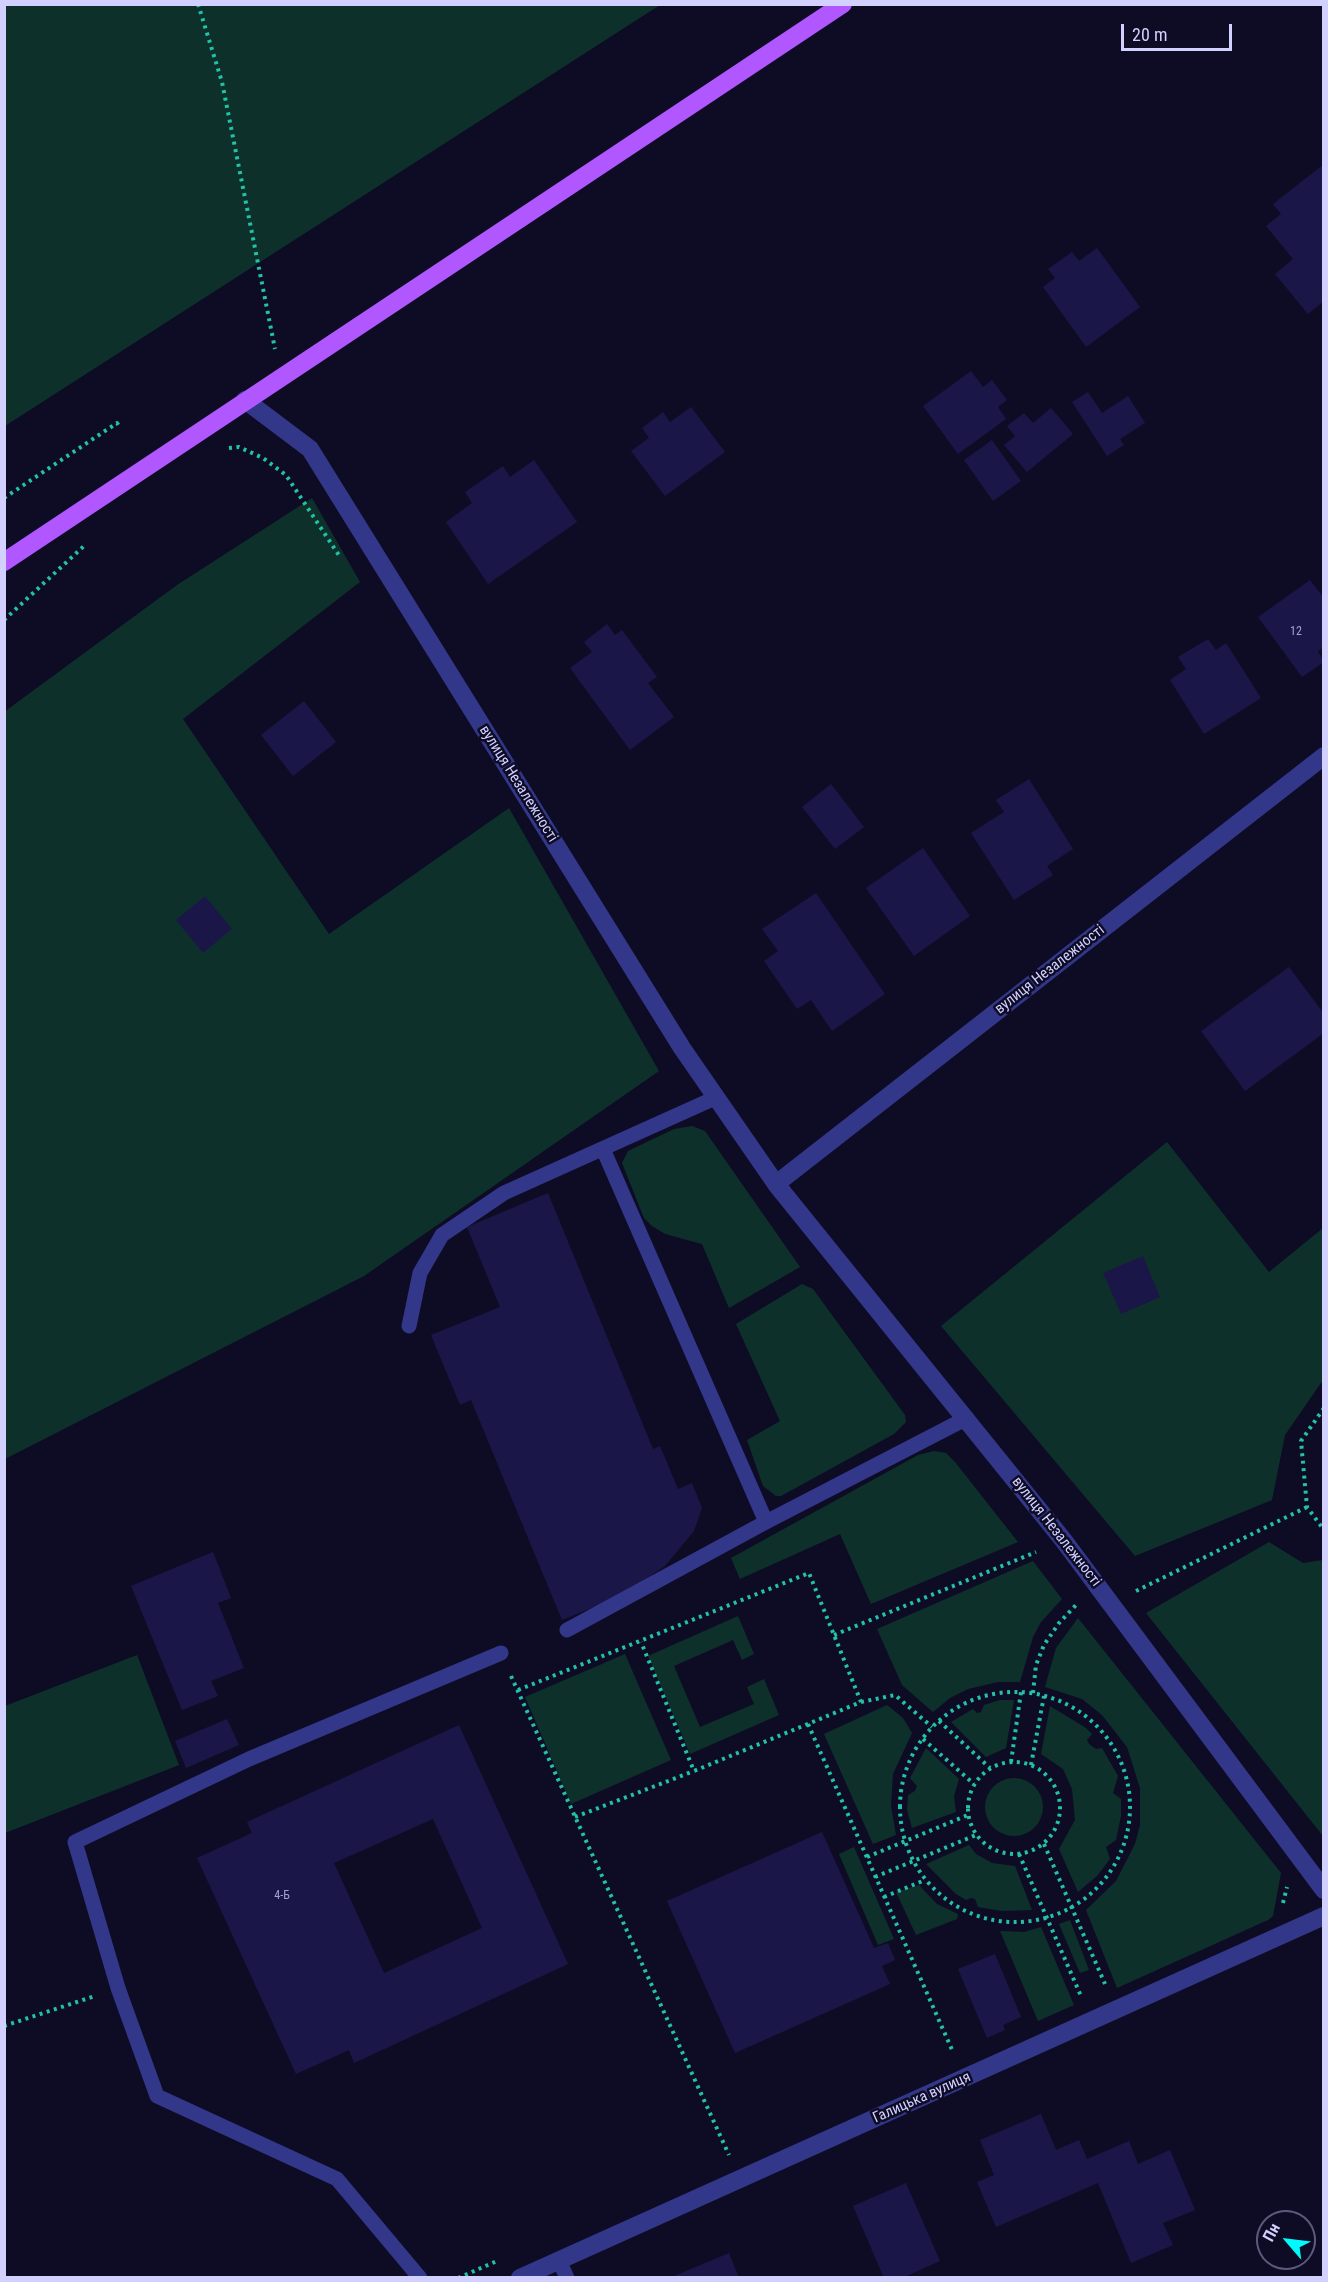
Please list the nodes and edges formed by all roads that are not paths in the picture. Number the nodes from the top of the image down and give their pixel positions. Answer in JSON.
{"nodes":[{"id":1,"x":843,"y":4,"type":"edge"},
{"id":2,"x":245,"y":400,"type":"junction"},
{"id":3,"x":4,"y":562,"type":"edge"},
{"id":4,"x":1323,"y":756,"type":"edge"},
{"id":5,"x":715,"y":1098,"type":"junction"},
{"id":6,"x":603,"y":1149,"type":"junction"},
{"id":7,"x":776,"y":1184,"type":"junction"},
{"id":8,"x":409,"y":1326,"type":"dead end"},
{"id":9,"x":967,"y":1418,"type":"junction"},
{"id":10,"x":766,"y":1521,"type":"junction"},
{"id":11,"x":567,"y":1630,"type":"dead end"},
{"id":12,"x":501,"y":1653,"type":"road end"},
{"id":13,"x":1323,"y":1890,"type":"edge"},
{"id":14,"x":1323,"y":1916,"type":"edge"},
{"id":15,"x":559,"y":2260,"type":"junction"},
{"id":16,"x":420,"y":2277,"type":"edge"},
{"id":17,"x":520,"y":2277,"type":"edge"},
{"id":18,"x":567,"y":2277,"type":"edge"}],
"edges":[{"from":1,"to":2,"type":"main road"},
{"from":2,"to":3,"type":"main road"},
{"from":2,"to":5,"type":"street","name":"вулиця Незалежності"},
{"from":4,"to":7,"type":"street","name":"вулиця Незалежності"},
{"from":5,"to":6,"type":"lane"},
{"from":5,"to":7,"type":"street","name":"вулиця Незалежності"},
{"from":6,"to":8,"type":"lane"},
{"from":6,"to":10,"type":"lane"},
{"from":7,"to":9,"type":"street","name":"вулиця Незалежності"},
{"from":9,"to":10,"type":"lane"},
{"from":9,"to":13,"type":"street","name":"вулиця Незалежності"},
{"from":10,"to":11,"type":"lane"},
{"from":12,"to":16,"type":"lane"},
{"from":14,"to":15,"type":"street","name":"Галицька вулиця"},
{"from":15,"to":17,"type":"street","name":"Галицька вулиця"},
{"from":15,"to":18,"type":"lane"}]}
